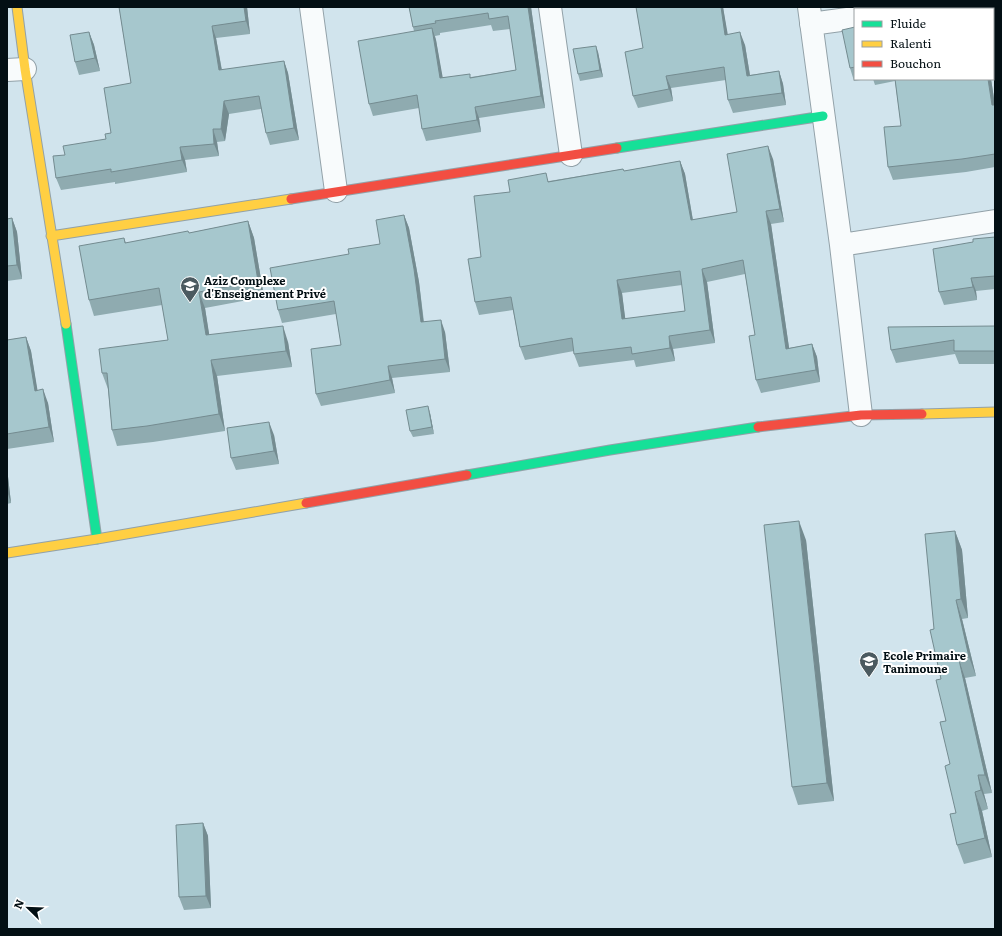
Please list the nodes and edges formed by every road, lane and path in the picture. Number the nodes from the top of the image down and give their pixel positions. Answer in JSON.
{"nodes":[{"id":1,"x":17,"y":7,"type":"edge"},
{"id":2,"x":311,"y":7,"type":"edge"},
{"id":3,"x":550,"y":7,"type":"edge"},
{"id":4,"x":810,"y":16,"type":"edge"},
{"id":5,"x":854,"y":18,"type":"edge"},
{"id":6,"x":16,"y":70,"type":"edge"},
{"id":7,"x":823,"y":116,"type":"junction"},
{"id":8,"x":571,"y":155,"type":"junction"},
{"id":9,"x":336,"y":191,"type":"junction"},
{"id":10,"x":995,"y":221,"type":"edge"},
{"id":11,"x":51,"y":236,"type":"junction"},
{"id":12,"x":841,"y":245,"type":"junction"},
{"id":13,"x":995,"y":412,"type":"edge"},
{"id":14,"x":862,"y":415,"type":"junction"},
{"id":15,"x":97,"y":539,"type":"junction"},
{"id":16,"x":7,"y":553,"type":"edge"}],
"edges":[{"from":1,"to":6,"type":"street"},
{"from":2,"to":9,"type":"street"},
{"from":3,"to":8,"type":"street"},
{"from":4,"to":5,"type":"street"},
{"from":4,"to":7,"type":"street"},
{"from":6,"to":11,"type":"street"},
{"from":7,"to":8,"type":"street"},
{"from":7,"to":12,"type":"street"},
{"from":8,"to":9,"type":"street"},
{"from":9,"to":11,"type":"street"},
{"from":10,"to":12,"type":"street"},
{"from":11,"to":15,"type":"street"},
{"from":12,"to":14,"type":"street"},
{"from":13,"to":14,"type":"street"},
{"from":14,"to":15,"type":"street"},
{"from":15,"to":16,"type":"street"}]}
